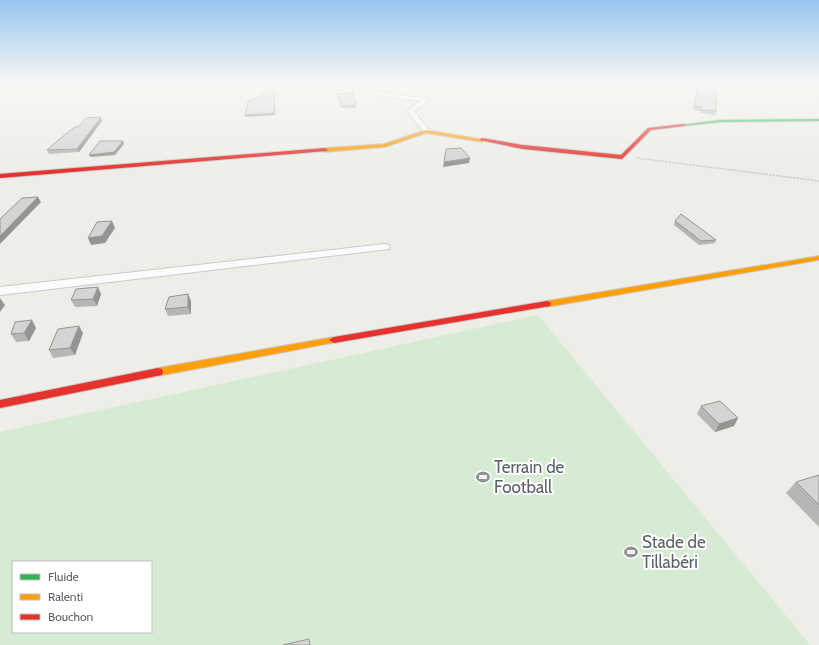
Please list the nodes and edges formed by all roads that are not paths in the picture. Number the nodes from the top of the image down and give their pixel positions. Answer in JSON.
{"nodes":[{"id":1,"x":411,"y":112,"type":"edge"},
{"id":2,"x":819,"y":120,"type":"edge"},
{"id":3,"x":426,"y":131,"type":"junction"},
{"id":4,"x":0,"y":176,"type":"edge"},
{"id":5,"x":385,"y":247,"type":"dead end"},
{"id":6,"x":819,"y":258,"type":"edge"},
{"id":7,"x":0,"y":292,"type":"edge"},
{"id":8,"x":0,"y":404,"type":"edge"}],
"edges":[{"from":1,"to":3,"type":"street"},
{"from":2,"to":3,"type":"street"},
{"from":3,"to":4,"type":"street"},
{"from":5,"to":7,"type":"street"},
{"from":6,"to":8,"type":"street"}]}
